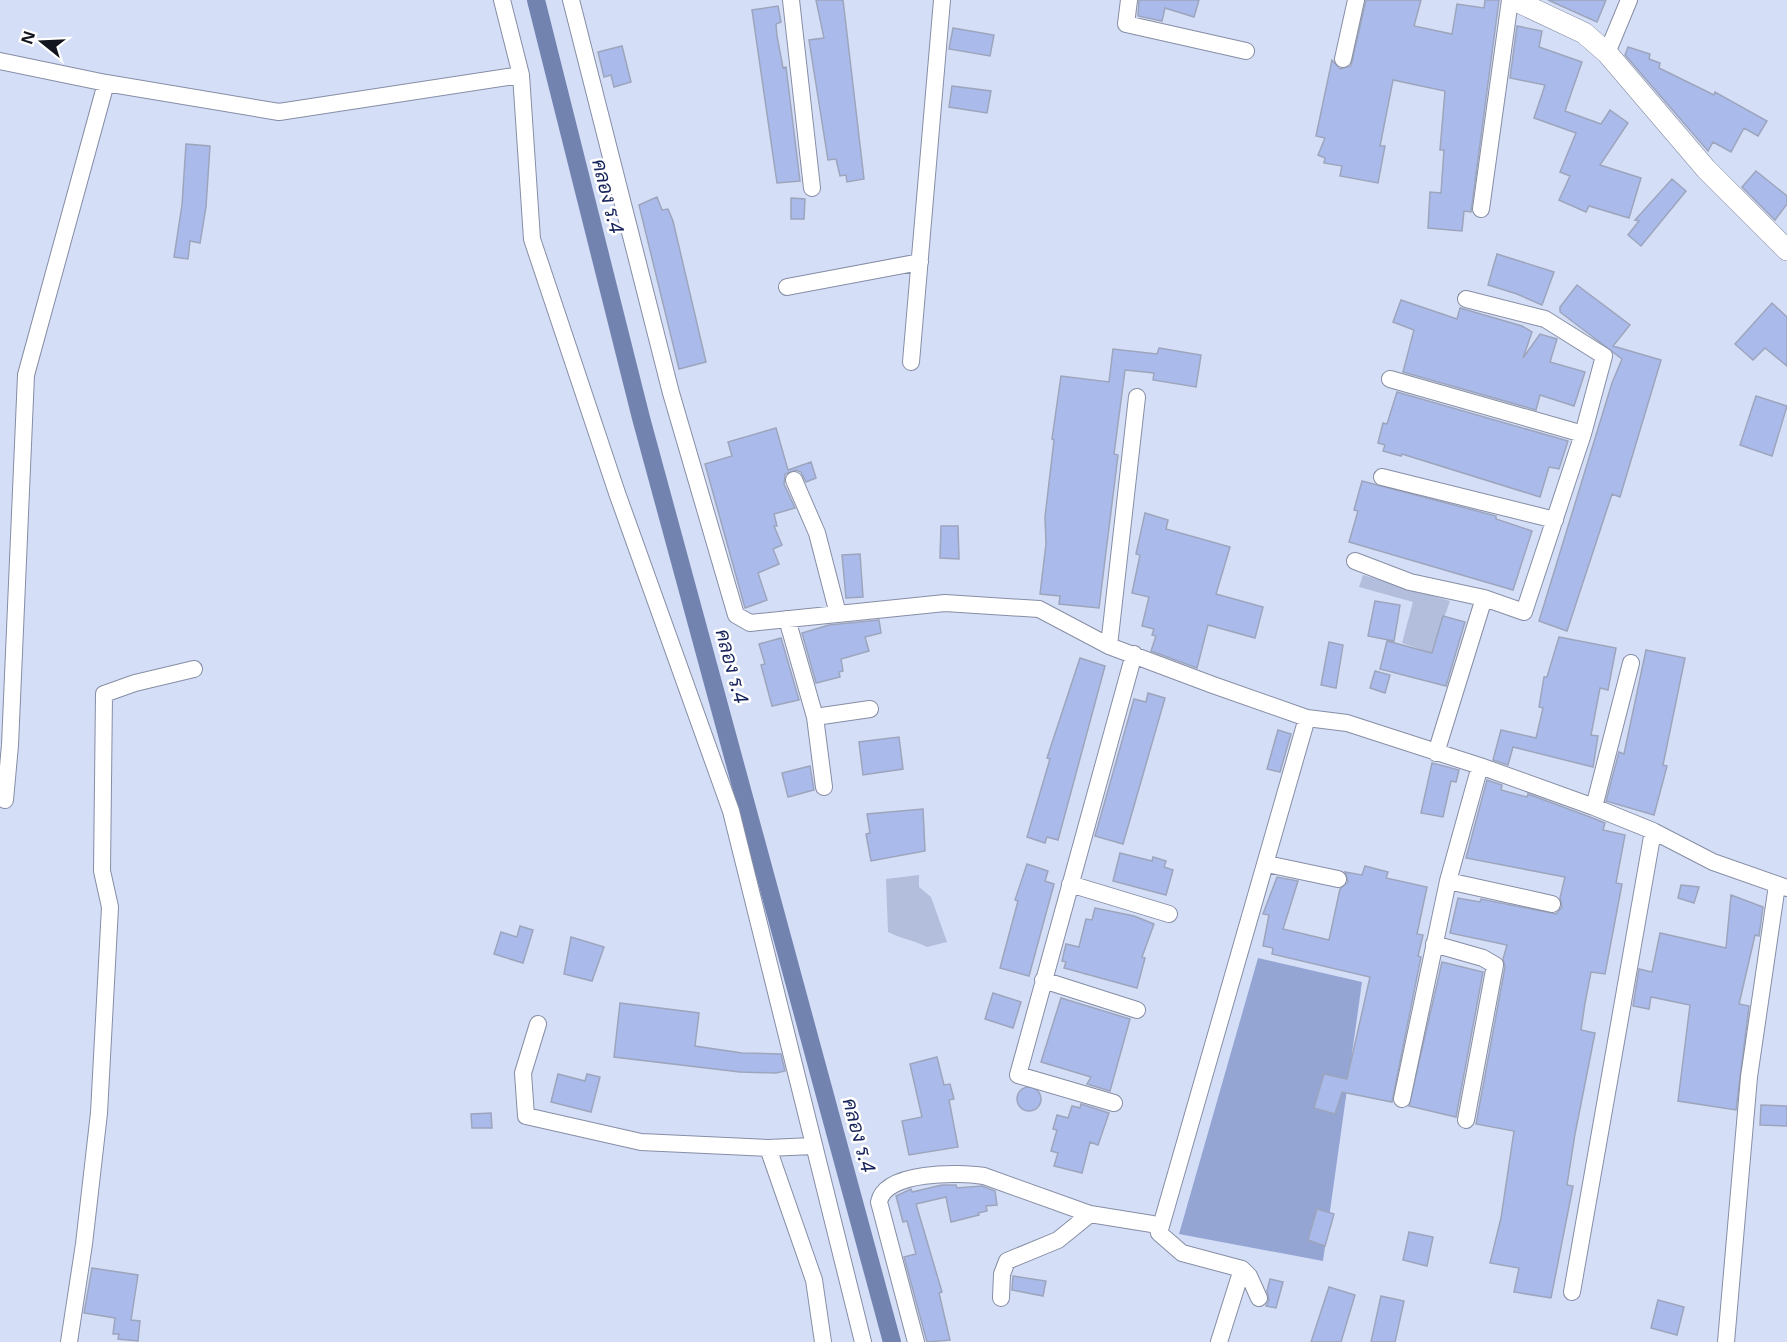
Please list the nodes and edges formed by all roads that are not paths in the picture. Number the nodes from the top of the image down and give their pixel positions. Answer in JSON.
{"nodes":[{"id":1,"x":502,"y":0,"type":"edge"},
{"id":2,"x":571,"y":0,"type":"edge"},
{"id":3,"x":791,"y":0,"type":"edge"},
{"id":4,"x":942,"y":0,"type":"edge"},
{"id":5,"x":1129,"y":0,"type":"edge"},
{"id":6,"x":1356,"y":0,"type":"edge"},
{"id":7,"x":1512,"y":0,"type":"edge"},
{"id":8,"x":1629,"y":0,"type":"edge"},
{"id":9,"x":1246,"y":51,"type":"dead end"},
{"id":10,"x":1607,"y":53,"type":"junction"},
{"id":11,"x":1343,"y":59,"type":"dead end"},
{"id":12,"x":0,"y":61,"type":"edge"},
{"id":13,"x":521,"y":75,"type":"junction"},
{"id":14,"x":106,"y":83,"type":"junction"},
{"id":15,"x":812,"y":188,"type":"dead end"},
{"id":16,"x":1481,"y":209,"type":"dead end"},
{"id":17,"x":1787,"y":250,"type":"edge"},
{"id":18,"x":920,"y":262,"type":"junction"},
{"id":19,"x":787,"y":287,"type":"dead end"},
{"id":20,"x":1466,"y":299,"type":"dead end"},
{"id":21,"x":911,"y":362,"type":"dead end"},
{"id":22,"x":1390,"y":379,"type":"dead end"},
{"id":23,"x":1137,"y":397,"type":"dead end"},
{"id":24,"x":1582,"y":434,"type":"junction"},
{"id":25,"x":1382,"y":477,"type":"dead end"},
{"id":26,"x":794,"y":480,"type":"dead end"},
{"id":27,"x":1555,"y":519,"type":"junction"},
{"id":28,"x":1355,"y":561,"type":"dead end"},
{"id":29,"x":1484,"y":598,"type":"junction"},
{"id":30,"x":838,"y":614,"type":"junction"},
{"id":31,"x":788,"y":619,"type":"junction"},
{"id":32,"x":1109,"y":646,"type":"junction"},
{"id":33,"x":1134,"y":654,"type":"junction"},
{"id":34,"x":1631,"y":663,"type":"dead end"},
{"id":35,"x":194,"y":669,"type":"dead end"},
{"id":36,"x":870,"y":709,"type":"dead end"},
{"id":37,"x":815,"y":717,"type":"junction"},
{"id":38,"x":1307,"y":718,"type":"junction"},
{"id":39,"x":1436,"y":753,"type":"junction"},
{"id":40,"x":1480,"y":766,"type":"junction"},
{"id":41,"x":824,"y":787,"type":"dead end"},
{"id":42,"x":4,"y":800,"type":"dead end"},
{"id":43,"x":1593,"y":807,"type":"junction"},
{"id":44,"x":1653,"y":831,"type":"junction"},
{"id":45,"x":1267,"y":864,"type":"junction"},
{"id":46,"x":1338,"y":879,"type":"dead end"},
{"id":47,"x":1448,"y":881,"type":"junction"},
{"id":48,"x":1070,"y":884,"type":"junction"},
{"id":49,"x":1782,"y":886,"type":"edge"},
{"id":50,"x":1552,"y":904,"type":"dead end"},
{"id":51,"x":1169,"y":914,"type":"dead end"},
{"id":52,"x":1434,"y":944,"type":"junction"},
{"id":53,"x":1043,"y":980,"type":"junction"},
{"id":54,"x":1137,"y":1010,"type":"dead end"},
{"id":55,"x":538,"y":1024,"type":"dead end"},
{"id":56,"x":1402,"y":1099,"type":"dead end"},
{"id":57,"x":1114,"y":1102,"type":"dead end"},
{"id":58,"x":1466,"y":1120,"type":"dead end"},
{"id":59,"x":813,"y":1146,"type":"junction"},
{"id":60,"x":768,"y":1148,"type":"junction"},
{"id":61,"x":1090,"y":1214,"type":"junction"},
{"id":62,"x":1160,"y":1233,"type":"junction"},
{"id":63,"x":1242,"y":1269,"type":"junction"},
{"id":64,"x":1572,"y":1292,"type":"dead end"},
{"id":65,"x":1001,"y":1298,"type":"dead end"},
{"id":66,"x":1259,"y":1298,"type":"dead end"},
{"id":67,"x":69,"y":1342,"type":"edge"},
{"id":68,"x":823,"y":1342,"type":"edge"},
{"id":69,"x":863,"y":1342,"type":"edge"},
{"id":70,"x":916,"y":1342,"type":"edge"},
{"id":71,"x":1219,"y":1342,"type":"edge"},
{"id":72,"x":1730,"y":1342,"type":"edge"}],
"edges":[{"from":1,"to":13,"type":"street"},
{"from":2,"to":31,"type":"street"},
{"from":3,"to":15,"type":"street"},
{"from":4,"to":18,"type":"street"},
{"from":5,"to":9,"type":"street"},
{"from":6,"to":11,"type":"street"},
{"from":7,"to":10,"type":"street"},
{"from":7,"to":16,"type":"street"},
{"from":8,"to":10,"type":"street"},
{"from":10,"to":17,"type":"street"},
{"from":12,"to":14,"type":"street"},
{"from":13,"to":14,"type":"street"},
{"from":13,"to":59,"type":"street"},
{"from":14,"to":42,"type":"street"},
{"from":18,"to":19,"type":"street"},
{"from":18,"to":21,"type":"street"},
{"from":20,"to":24,"type":"street"},
{"from":22,"to":24,"type":"street"},
{"from":23,"to":32,"type":"street"},
{"from":24,"to":27,"type":"street"},
{"from":25,"to":27,"type":"street"},
{"from":26,"to":30,"type":"street"},
{"from":27,"to":29,"type":"street"},
{"from":28,"to":29,"type":"street"},
{"from":29,"to":39,"type":"street"},
{"from":30,"to":31,"type":"street"},
{"from":30,"to":32,"type":"street"},
{"from":31,"to":37,"type":"street"},
{"from":32,"to":33,"type":"street"},
{"from":33,"to":38,"type":"street"},
{"from":33,"to":48,"type":"street"},
{"from":34,"to":43,"type":"street"},
{"from":35,"to":67,"type":"street"},
{"from":36,"to":37,"type":"street"},
{"from":37,"to":41,"type":"street"},
{"from":38,"to":39,"type":"street"},
{"from":38,"to":45,"type":"street"},
{"from":39,"to":40,"type":"street"},
{"from":40,"to":43,"type":"street"},
{"from":40,"to":47,"type":"street"},
{"from":43,"to":44,"type":"street"},
{"from":44,"to":49,"type":"street"},
{"from":44,"to":64,"type":"street"},
{"from":45,"to":46,"type":"street"},
{"from":45,"to":62,"type":"street"},
{"from":47,"to":50,"type":"street"},
{"from":47,"to":52,"type":"street"},
{"from":48,"to":51,"type":"street"},
{"from":48,"to":53,"type":"street"},
{"from":49,"to":72,"type":"street"},
{"from":52,"to":56,"type":"street"},
{"from":52,"to":58,"type":"street"},
{"from":53,"to":54,"type":"street"},
{"from":53,"to":57,"type":"street"},
{"from":55,"to":60,"type":"street"},
{"from":59,"to":60,"type":"street"},
{"from":59,"to":69,"type":"street"},
{"from":60,"to":68,"type":"street"},
{"from":61,"to":62,"type":"street"},
{"from":61,"to":65,"type":"street"},
{"from":61,"to":70,"type":"street"},
{"from":62,"to":63,"type":"street"},
{"from":63,"to":66,"type":"street"},
{"from":63,"to":71,"type":"street"}]}
